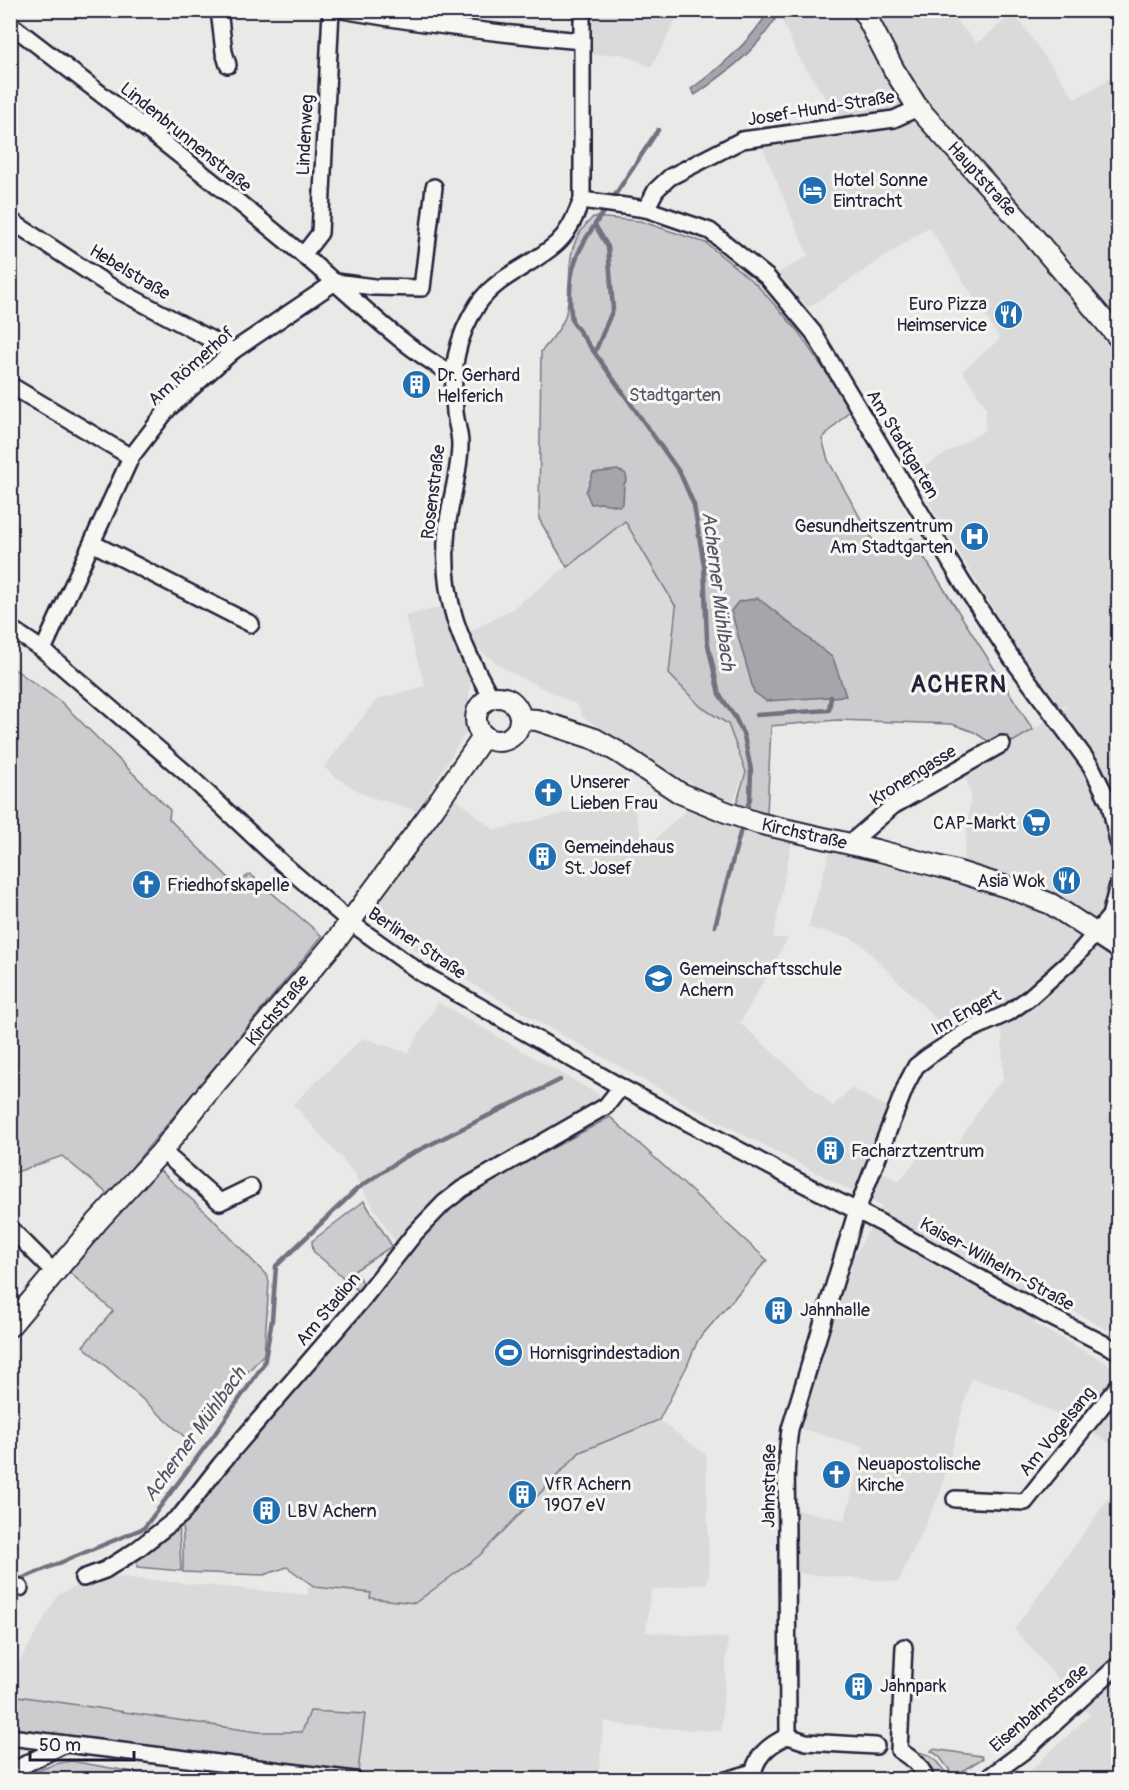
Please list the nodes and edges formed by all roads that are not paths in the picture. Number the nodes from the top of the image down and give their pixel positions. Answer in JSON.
{"nodes":[{"id":1,"x":219,"y":10,"type":"edge"},
{"id":2,"x":331,"y":10,"type":"edge"},
{"id":3,"x":342,"y":10,"type":"edge"},
{"id":4,"x":582,"y":10,"type":"edge"},
{"id":5,"x":863,"y":10,"type":"edge"},
{"id":6,"x":10,"y":24,"type":"edge"},
{"id":7,"x":582,"y":41,"type":"junction"},
{"id":8,"x":228,"y":65,"type":"dead end"},
{"id":9,"x":918,"y":108,"type":"junction"},
{"id":10,"x":434,"y":187,"type":"dead end"},
{"id":11,"x":582,"y":200,"type":"junction"},
{"id":12,"x":646,"y":209,"type":"junction"},
{"id":13,"x":10,"y":220,"type":"edge"},
{"id":14,"x":303,"y":255,"type":"junction"},
{"id":15,"x":335,"y":282,"type":"junction"},
{"id":16,"x":1119,"y":337,"type":"edge"},
{"id":17,"x":233,"y":351,"type":"junction"},
{"id":18,"x":452,"y":374,"type":"junction"},
{"id":19,"x":10,"y":386,"type":"edge"},
{"id":20,"x":131,"y":457,"type":"junction"},
{"id":21,"x":92,"y":543,"type":"junction"},
{"id":22,"x":251,"y":624,"type":"dead end"},
{"id":23,"x":10,"y":628,"type":"edge"},
{"id":24,"x":43,"y":650,"type":"junction"},
{"id":25,"x":492,"y":697,"type":"junction"},
{"id":26,"x":520,"y":719,"type":"junction"},
{"id":27,"x":484,"y":736,"type":"junction"},
{"id":28,"x":1002,"y":744,"type":"dead end"},
{"id":29,"x":1119,"y":842,"type":"edge"},
{"id":30,"x":849,"y":844,"type":"junction"},
{"id":31,"x":1119,"y":885,"type":"edge"},
{"id":32,"x":350,"y":922,"type":"junction"},
{"id":33,"x":1094,"y":934,"type":"junction"},
{"id":34,"x":1119,"y":948,"type":"edge"},
{"id":35,"x":621,"y":1087,"type":"junction"},
{"id":36,"x":162,"y":1151,"type":"junction"},
{"id":37,"x":251,"y":1187,"type":"dead end"},
{"id":38,"x":858,"y":1210,"type":"junction"},
{"id":39,"x":10,"y":1228,"type":"edge"},
{"id":40,"x":56,"y":1273,"type":"junction"},
{"id":41,"x":10,"y":1326,"type":"edge"},
{"id":42,"x":1119,"y":1351,"type":"edge"},
{"id":43,"x":1119,"y":1386,"type":"edge"},
{"id":44,"x":955,"y":1499,"type":"dead end"},
{"id":45,"x":83,"y":1578,"type":"dead end"},
{"id":46,"x":904,"y":1647,"type":"dead end"},
{"id":47,"x":1119,"y":1665,"type":"edge"},
{"id":48,"x":788,"y":1736,"type":"junction"},
{"id":49,"x":10,"y":1737,"type":"edge"},
{"id":50,"x":65,"y":1744,"type":"junction"},
{"id":51,"x":876,"y":1746,"type":"dead end"},
{"id":52,"x":10,"y":1770,"type":"edge"},
{"id":53,"x":752,"y":1776,"type":"edge"},
{"id":54,"x":355,"y":1779,"type":"edge"},
{"id":55,"x":726,"y":1779,"type":"edge"},
{"id":56,"x":926,"y":1779,"type":"edge"},
{"id":57,"x":985,"y":1779,"type":"edge"}],
"edges":[{"from":1,"to":8,"type":"street"},
{"from":2,"to":14,"type":"street","name":"Lindenweg"},
{"from":3,"to":7,"type":"street"},
{"from":4,"to":7,"type":"street","name":"Rosenstraße"},
{"from":5,"to":9,"type":"main road","name":"Hauptstraße"},
{"from":6,"to":14,"type":"street","name":"Lindenbrunnenstraße"},
{"from":7,"to":11,"type":"street","name":"Rosenstraße"},
{"from":9,"to":12,"type":"street","name":"Josef-Hund-Straße"},
{"from":9,"to":16,"type":"main road","name":"Hauptstraße"},
{"from":10,"to":15,"type":"street"},
{"from":11,"to":12,"type":"street","name":"Am Stadtgarten"},
{"from":11,"to":18,"type":"street","name":"Rosenstraße"},
{"from":12,"to":29,"type":"street","name":"Am Stadtgarten"},
{"from":13,"to":17,"type":"street","name":"Hebelstraße"},
{"from":14,"to":15,"type":"street","name":"Lindenbrunnenstraße"},
{"from":15,"to":17,"type":"street","name":"Am Römerhof"},
{"from":15,"to":18,"type":"street","name":"Lindenbrunnenstraße"},
{"from":17,"to":20,"type":"street","name":"Am Römerhof"},
{"from":18,"to":25,"type":"street","name":"Rosenstraße"},
{"from":19,"to":20,"type":"street"},
{"from":20,"to":21,"type":"street","name":"Am Römerhof"},
{"from":21,"to":22,"type":"street"},
{"from":21,"to":24,"type":"street","name":"Am Römerhof"},
{"from":23,"to":24,"type":"street","name":"Berliner Straße"},
{"from":24,"to":32,"type":"street","name":"Berliner Straße"},
{"from":25,"to":26,"type":"main road"},
{"from":25,"to":27,"type":"main road"},
{"from":26,"to":27,"type":"main road"},
{"from":26,"to":30,"type":"main road","name":"Kirchstraße"},
{"from":27,"to":32,"type":"main road","name":"Kirchstraße"},
{"from":28,"to":30,"type":"street","name":"Kronengasse"},
{"from":30,"to":33,"type":"main road","name":"Kirchstraße"},
{"from":31,"to":33,"type":"street"},
{"from":32,"to":35,"type":"street","name":"Berliner Straße"},
{"from":32,"to":36,"type":"main road","name":"Kirchstraße"},
{"from":33,"to":34,"type":"main road","name":"Kirchstraße"},
{"from":33,"to":38,"type":"street","name":"Im Engert"},
{"from":35,"to":38,"type":"street","name":"Berliner Straße"},
{"from":35,"to":45,"type":"street","name":"Am Stadion"},
{"from":36,"to":37,"type":"street"},
{"from":36,"to":40,"type":"main road","name":"Kirchstraße"},
{"from":38,"to":42,"type":"street","name":"Kaiser-Wilhelm-Straße"},
{"from":38,"to":48,"type":"street","name":"Jahnstraße"},
{"from":39,"to":40,"type":"street"},
{"from":40,"to":41,"type":"main road","name":"Kirchstraße"},
{"from":43,"to":44,"type":"street","name":"Am Vogelsang"},
{"from":46,"to":56,"type":"street"},
{"from":47,"to":57,"type":"street","name":"Eisenbahnstraße"},
{"from":48,"to":51,"type":"street"},
{"from":48,"to":53,"type":"street"},
{"from":49,"to":50,"type":"street"},
{"from":50,"to":52,"type":"street"},
{"from":50,"to":54,"type":"street"},
{"from":53,"to":55,"type":"street"}]}
